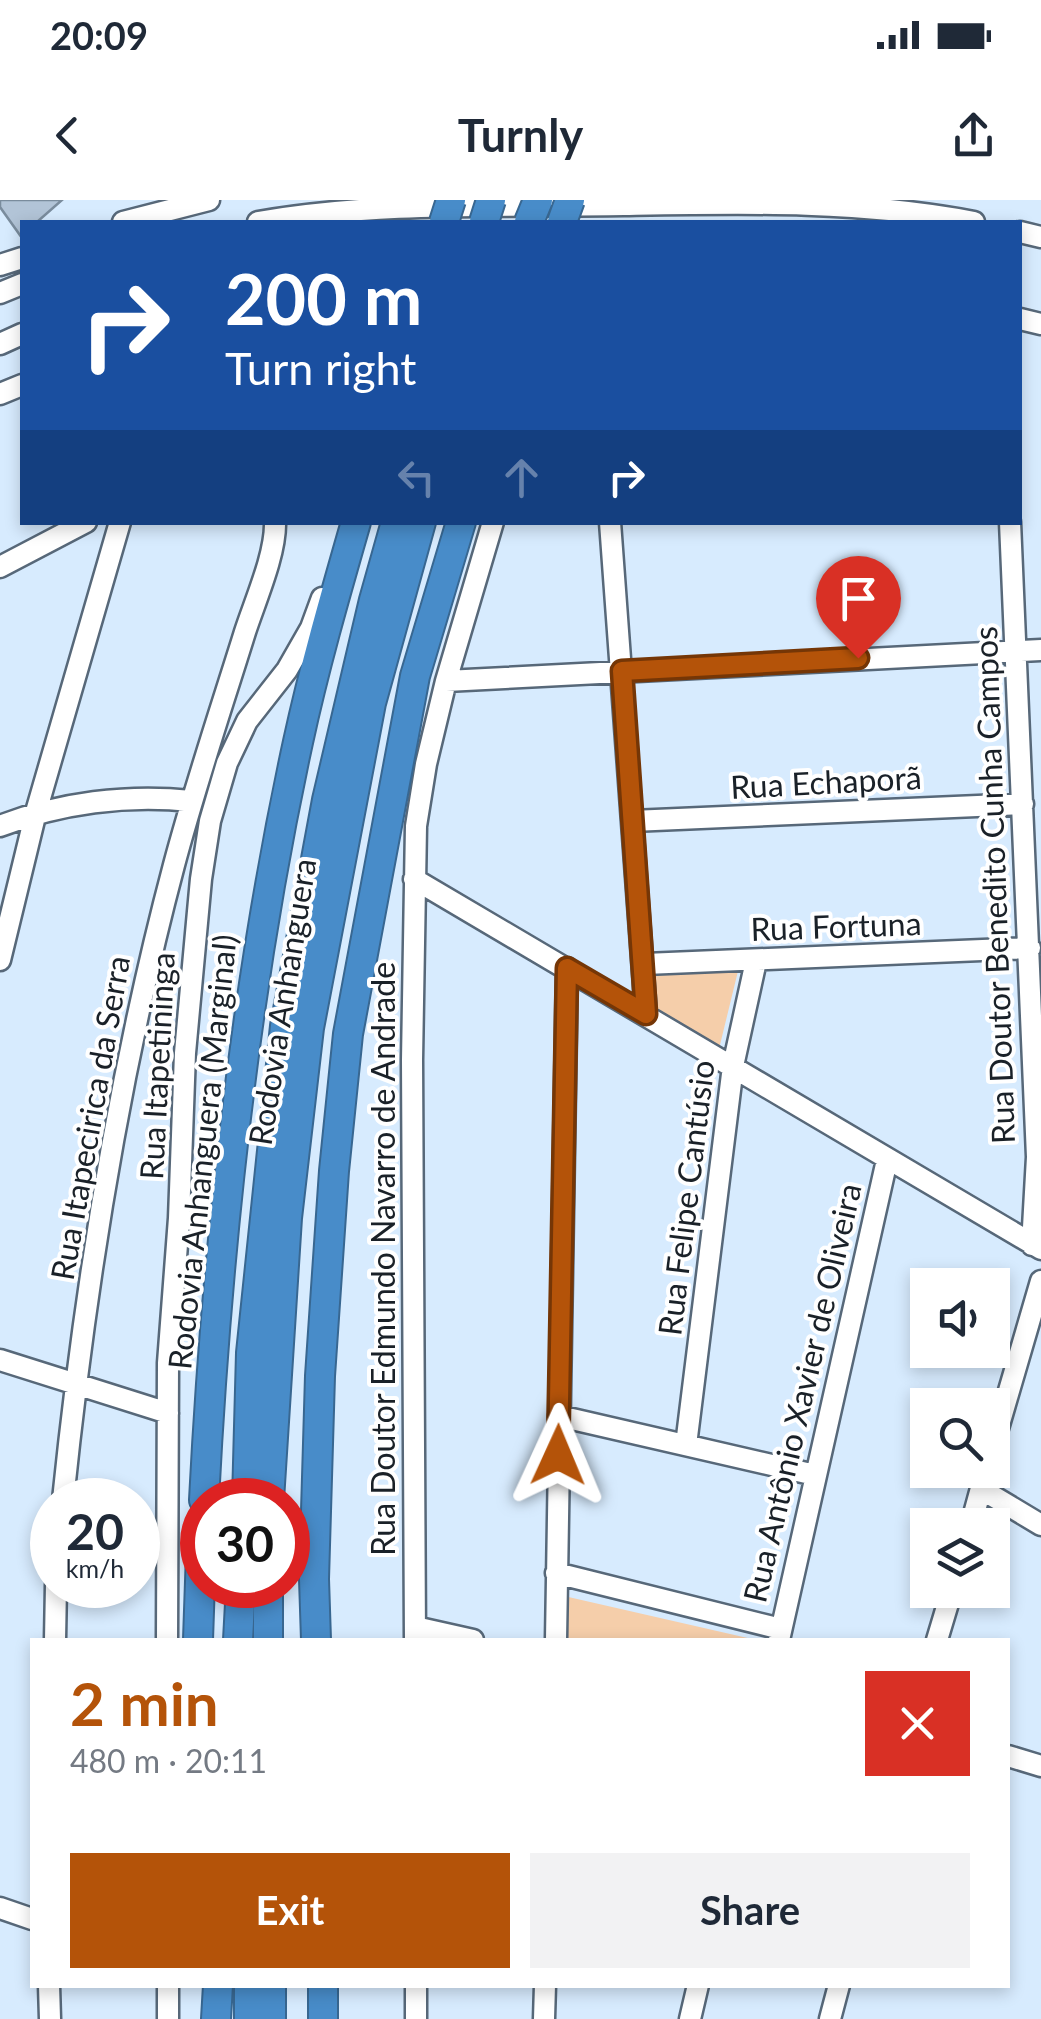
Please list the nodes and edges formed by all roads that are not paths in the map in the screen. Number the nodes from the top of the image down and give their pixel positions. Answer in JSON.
{"nodes":[{"id":1,"x":209,"y":200,"type":"edge"},
{"id":2,"x":334,"y":200,"type":"edge"},
{"id":3,"x":894,"y":200,"type":"edge"},
{"id":4,"x":690,"y":208,"type":"edge"},
{"id":5,"x":363,"y":211,"type":"junction"},
{"id":6,"x":934,"y":214,"type":"junction"},
{"id":7,"x":131,"y":220,"type":"edge"},
{"id":8,"x":277,"y":220,"type":"edge"},
{"id":9,"x":964,"y":220,"type":"edge"},
{"id":10,"x":80,"y":525,"type":"edge"},
{"id":11,"x":119,"y":525,"type":"edge"},
{"id":12,"x":274,"y":525,"type":"edge"},
{"id":13,"x":395,"y":525,"type":"edge"},
{"id":14,"x":420,"y":525,"type":"edge"},
{"id":15,"x":459,"y":525,"type":"edge"},
{"id":16,"x":492,"y":525,"type":"edge"},
{"id":17,"x":610,"y":525,"type":"edge"},
{"id":18,"x":1010,"y":525,"type":"edge"},
{"id":19,"x":355,"y":528,"type":"edge"},
{"id":20,"x":0,"y":567,"type":"edge"},
{"id":21,"x":1016,"y":650,"type":"junction"},
{"id":22,"x":1041,"y":650,"type":"edge"},
{"id":23,"x":622,"y":671,"type":"junction"},
{"id":24,"x":446,"y":681,"type":"junction"},
{"id":25,"x":192,"y":801,"type":"junction"},
{"id":26,"x":1023,"y":804,"type":"junction"},
{"id":27,"x":36,"y":812,"type":"junction"},
{"id":28,"x":632,"y":821,"type":"junction"},
{"id":29,"x":0,"y":826,"type":"edge"},
{"id":30,"x":414,"y":879,"type":"junction"},
{"id":31,"x":1030,"y":948,"type":"junction"},
{"id":32,"x":0,"y":960,"type":"edge"},
{"id":33,"x":756,"y":960,"type":"junction"},
{"id":34,"x":645,"y":964,"type":"junction"},
{"id":35,"x":567,"y":968,"type":"junction"},
{"id":36,"x":646,"y":1014,"type":"junction"},
{"id":37,"x":733,"y":1066,"type":"junction"},
{"id":38,"x":887,"y":1160,"type":"junction"},
{"id":39,"x":1039,"y":1162,"type":"edge"},
{"id":40,"x":1038,"y":1202,"type":"edge"},
{"id":41,"x":1036,"y":1247,"type":"edge"},
{"id":42,"x":1041,"y":1281,"type":"edge"},
{"id":43,"x":0,"y":1360,"type":"edge"},
{"id":44,"x":75,"y":1384,"type":"junction"},
{"id":45,"x":1010,"y":1388,"type":"edge"},
{"id":46,"x":168,"y":1413,"type":"junction"},
{"id":47,"x":559,"y":1416,"type":"junction"},
{"id":48,"x":686,"y":1445,"type":"junction"},
{"id":49,"x":815,"y":1475,"type":"junction"},
{"id":50,"x":65,"y":1478,"type":"edge"},
{"id":51,"x":206,"y":1478,"type":"edge"},
{"id":52,"x":246,"y":1478,"type":"edge"},
{"id":53,"x":270,"y":1478,"type":"edge"},
{"id":54,"x":995,"y":1488,"type":"edge"},
{"id":55,"x":1041,"y":1525,"type":"edge"},
{"id":56,"x":556,"y":1572,"type":"junction"},
{"id":57,"x":55,"y":1608,"type":"edge"},
{"id":58,"x":199,"y":1608,"type":"edge"},
{"id":59,"x":241,"y":1608,"type":"edge"},
{"id":60,"x":246,"y":1608,"type":"edge"},
{"id":61,"x":268,"y":1608,"type":"edge"},
{"id":62,"x":947,"y":1608,"type":"edge"},
{"id":63,"x":415,"y":1633,"type":"edge"},
{"id":64,"x":780,"y":1634,"type":"edge"},
{"id":65,"x":54,"y":1638,"type":"edge"},
{"id":66,"x":167,"y":1638,"type":"edge"},
{"id":67,"x":198,"y":1638,"type":"edge"},
{"id":68,"x":238,"y":1638,"type":"edge"},
{"id":69,"x":248,"y":1638,"type":"edge"},
{"id":70,"x":268,"y":1638,"type":"edge"},
{"id":71,"x":316,"y":1638,"type":"edge"},
{"id":72,"x":456,"y":1638,"type":"edge"},
{"id":73,"x":556,"y":1638,"type":"edge"},
{"id":74,"x":939,"y":1638,"type":"edge"},
{"id":75,"x":1010,"y":1757,"type":"edge"},
{"id":76,"x":1041,"y":1766,"type":"edge"},
{"id":77,"x":0,"y":1908,"type":"edge"},
{"id":78,"x":30,"y":1919,"type":"edge"},
{"id":79,"x":50,"y":1988,"type":"edge"},
{"id":80,"x":168,"y":1988,"type":"edge"},
{"id":81,"x":199,"y":1988,"type":"edge"},
{"id":82,"x":218,"y":1988,"type":"edge"},
{"id":83,"x":249,"y":1988,"type":"edge"},
{"id":84,"x":271,"y":1988,"type":"edge"},
{"id":85,"x":323,"y":1988,"type":"edge"},
{"id":86,"x":416,"y":1988,"type":"edge"},
{"id":87,"x":546,"y":1988,"type":"edge"},
{"id":88,"x":697,"y":1988,"type":"edge"},
{"id":89,"x":838,"y":1988,"type":"edge"},
{"id":90,"x":50,"y":2019,"type":"edge"},
{"id":91,"x":168,"y":2019,"type":"edge"},
{"id":92,"x":199,"y":2019,"type":"edge"},
{"id":93,"x":216,"y":2019,"type":"edge"},
{"id":94,"x":249,"y":2019,"type":"edge"},
{"id":95,"x":271,"y":2019,"type":"edge"},
{"id":96,"x":323,"y":2019,"type":"edge"},
{"id":97,"x":416,"y":2019,"type":"edge"},
{"id":98,"x":544,"y":2019,"type":"edge"},
{"id":99,"x":690,"y":2019,"type":"edge"},
{"id":100,"x":830,"y":2019,"type":"edge"}],
"edges":[{"from":1,"to":7,"type":"street"},
{"from":2,"to":5,"type":"street"},
{"from":3,"to":6,"type":"street"},
{"from":4,"to":5,"type":"street"},
{"from":4,"to":6,"type":"street"},
{"from":5,"to":8,"type":"street"},
{"from":6,"to":9,"type":"street"},
{"from":10,"to":20,"type":"street"},
{"from":11,"to":27,"type":"street"},
{"from":12,"to":25,"type":"street","name":"Rua Itapecirica da Serra"},
{"from":13,"to":52,"type":"highway","name":"Rodovia Anhanguera"},
{"from":14,"to":53,"type":"highway","name":"Rodovia Anhanguera"},
{"from":15,"to":71,"type":"highway"},
{"from":16,"to":24,"type":"street","name":"Rua Doutor Edmundo Navarro de Andrade"},
{"from":17,"to":23,"type":"street"},
{"from":18,"to":21,"type":"street","name":"Rua Doutor Benedito Cunha Campos"},
{"from":19,"to":46,"type":"street","name":"Rua Itapetininga"},
{"from":19,"to":51,"type":"highway","name":"Rodovia Anhanguera (Marginal)"},
{"from":21,"to":22,"type":"street"},
{"from":21,"to":23,"type":"street"},
{"from":21,"to":26,"type":"street","name":"Rua Doutor Benedito Cunha Campos"},
{"from":23,"to":24,"type":"street"},
{"from":23,"to":28,"type":"street"},
{"from":24,"to":30,"type":"street","name":"Rua Doutor Edmundo Navarro de Andrade"},
{"from":25,"to":27,"type":"street"},
{"from":25,"to":44,"type":"street","name":"Rua Itapecirica da Serra"},
{"from":26,"to":28,"type":"street","name":"Rua Echaporã"},
{"from":26,"to":31,"type":"street","name":"Rua Doutor Benedito Cunha Campos"},
{"from":27,"to":29,"type":"street"},
{"from":27,"to":32,"type":"street"},
{"from":28,"to":34,"type":"street"},
{"from":30,"to":35,"type":"street"},
{"from":30,"to":63,"type":"street","name":"Rua Doutor Edmundo Navarro de Andrade"},
{"from":31,"to":33,"type":"street","name":"Rua Fortuna"},
{"from":31,"to":39,"type":"street","name":"Rua Doutor Benedito Cunha Campos"},
{"from":33,"to":34,"type":"street","name":"Rua Fortuna"},
{"from":33,"to":37,"type":"street","name":"Rua Felipe Cantúsio"},
{"from":34,"to":36,"type":"street"},
{"from":35,"to":36,"type":"street"},
{"from":35,"to":47,"type":"street"},
{"from":36,"to":37,"type":"street"},
{"from":37,"to":38,"type":"street"},
{"from":37,"to":48,"type":"street","name":"Rua Felipe Cantúsio"},
{"from":38,"to":41,"type":"street"},
{"from":38,"to":49,"type":"street","name":"Rua Antônio Xavier de Oliveira"},
{"from":39,"to":40,"type":"street","name":"Rua Doutor Benedito Cunha Campos"},
{"from":40,"to":41,"type":"street","name":"Rua Doutor Benedito Cunha Campos"},
{"from":42,"to":45,"type":"street"},
{"from":43,"to":44,"type":"street"},
{"from":44,"to":46,"type":"street"},
{"from":44,"to":50,"type":"street","name":"Rua Itapecirica da Serra"},
{"from":46,"to":66,"type":"street","name":"Rua Itapetininga"},
{"from":47,"to":48,"type":"street"},
{"from":47,"to":56,"type":"street"},
{"from":48,"to":49,"type":"street"},
{"from":49,"to":64,"type":"street","name":"Rua Antônio Xavier de Oliveira"},
{"from":54,"to":55,"type":"street"},
{"from":56,"to":64,"type":"street"},
{"from":56,"to":73,"type":"street"},
{"from":57,"to":65,"type":"street"},
{"from":58,"to":67,"type":"highway"},
{"from":59,"to":68,"type":"highway"},
{"from":60,"to":69,"type":"highway"},
{"from":61,"to":70,"type":"highway"},
{"from":62,"to":74,"type":"street"},
{"from":63,"to":72,"type":"street"},
{"from":75,"to":76,"type":"street"},
{"from":77,"to":78,"type":"street"},
{"from":79,"to":90,"type":"street"},
{"from":80,"to":91,"type":"street"},
{"from":81,"to":92,"type":"highway"},
{"from":82,"to":93,"type":"highway"},
{"from":83,"to":94,"type":"highway"},
{"from":84,"to":95,"type":"highway"},
{"from":85,"to":96,"type":"highway"},
{"from":86,"to":97,"type":"street"},
{"from":87,"to":98,"type":"street"},
{"from":88,"to":99,"type":"street"},
{"from":89,"to":100,"type":"street"}]}
